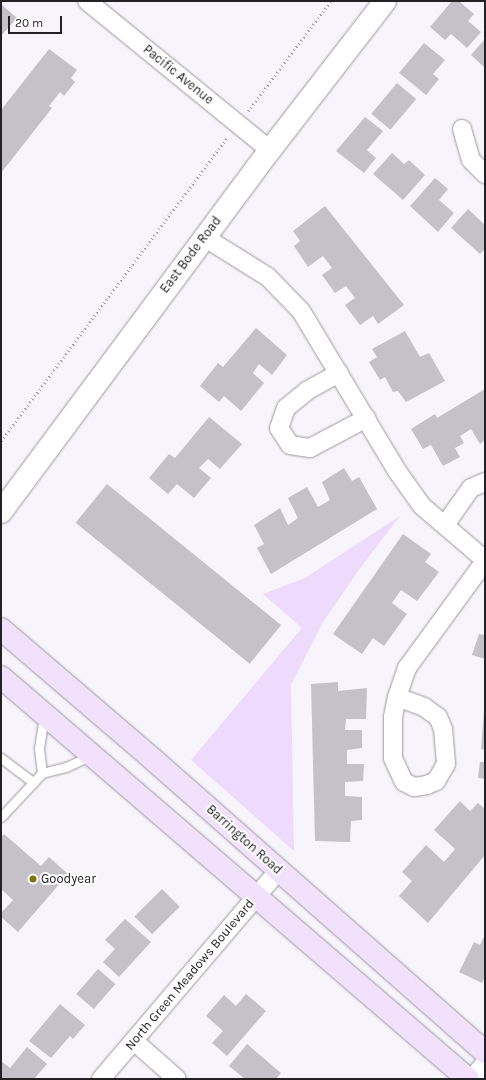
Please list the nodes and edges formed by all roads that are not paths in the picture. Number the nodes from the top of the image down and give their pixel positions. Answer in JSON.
{"nodes":[{"id":1,"x":87,"y":1,"type":"edge"},
{"id":2,"x":385,"y":1,"type":"edge"},
{"id":3,"x":462,"y":129,"type":"dead end"},
{"id":4,"x":270,"y":150,"type":"junction"},
{"id":5,"x":485,"y":174,"type":"edge"},
{"id":6,"x":204,"y":236,"type":"junction"},
{"id":7,"x":339,"y":373,"type":"junction"},
{"id":8,"x":367,"y":418,"type":"junction"},
{"id":9,"x":485,"y":482,"type":"edge"},
{"id":10,"x":1,"y":512,"type":"edge"},
{"id":11,"x":445,"y":525,"type":"junction"},
{"id":12,"x":485,"y":561,"type":"edge"},
{"id":13,"x":1,"y":629,"type":"edge"},
{"id":14,"x":1,"y":676,"type":"edge"},
{"id":15,"x":397,"y":697,"type":"junction"},
{"id":16,"x":44,"y":713,"type":"junction"},
{"id":17,"x":93,"y":755,"type":"junction"},
{"id":18,"x":1,"y":758,"type":"edge"},
{"id":19,"x":42,"y":773,"type":"junction"},
{"id":20,"x":33,"y":782,"type":"junction"},
{"id":21,"x":1,"y":817,"type":"edge"},
{"id":22,"x":278,"y":870,"type":"junction"},
{"id":23,"x":255,"y":898,"type":"junction"},
{"id":24,"x":134,"y":1041,"type":"junction"},
{"id":25,"x":485,"y":1052,"type":"edge"},
{"id":26,"x":485,"y":1063,"type":"edge"},
{"id":27,"x":101,"y":1079,"type":"edge"},
{"id":28,"x":177,"y":1079,"type":"edge"},
{"id":29,"x":468,"y":1079,"type":"edge"},
{"id":30,"x":472,"y":1079,"type":"edge"}],
"edges":[{"from":1,"to":4,"type":"street","name":"Pacific Avenue"},
{"from":2,"to":4,"type":"street","name":"East Bode Road"},
{"from":3,"to":5,"type":"street"},
{"from":4,"to":6,"type":"street","name":"East Bode Road"},
{"from":6,"to":7,"type":"street"},
{"from":6,"to":10,"type":"street","name":"East Bode Road"},
{"from":7,"to":8,"type":"street"},
{"from":7,"to":8,"type":"street"},
{"from":8,"to":11,"type":"street"},
{"from":9,"to":11,"type":"street"},
{"from":11,"to":12,"type":"street"},
{"from":12,"to":15,"type":"street"},
{"from":13,"to":22,"type":"main road","name":"Barrington Road"},
{"from":14,"to":16,"type":"main road"},
{"from":15,"to":15,"type":"street"},
{"from":16,"to":17,"type":"main road"},
{"from":16,"to":19,"type":"lane"},
{"from":17,"to":19,"type":"lane"},
{"from":17,"to":23,"type":"main road"},
{"from":18,"to":20,"type":"lane"},
{"from":19,"to":20,"type":"lane"},
{"from":20,"to":21,"type":"lane"},
{"from":22,"to":23,"type":"street","name":"North Green Meadows Boulevard"},
{"from":22,"to":25,"type":"main road","name":"Barrington Road"},
{"from":23,"to":24,"type":"street","name":"North Green Meadows Boulevard"},
{"from":23,"to":29,"type":"main road"},
{"from":24,"to":27,"type":"street","name":"North Green Meadows Boulevard"},
{"from":24,"to":28,"type":"street"},
{"from":26,"to":30,"type":"street"}]}
